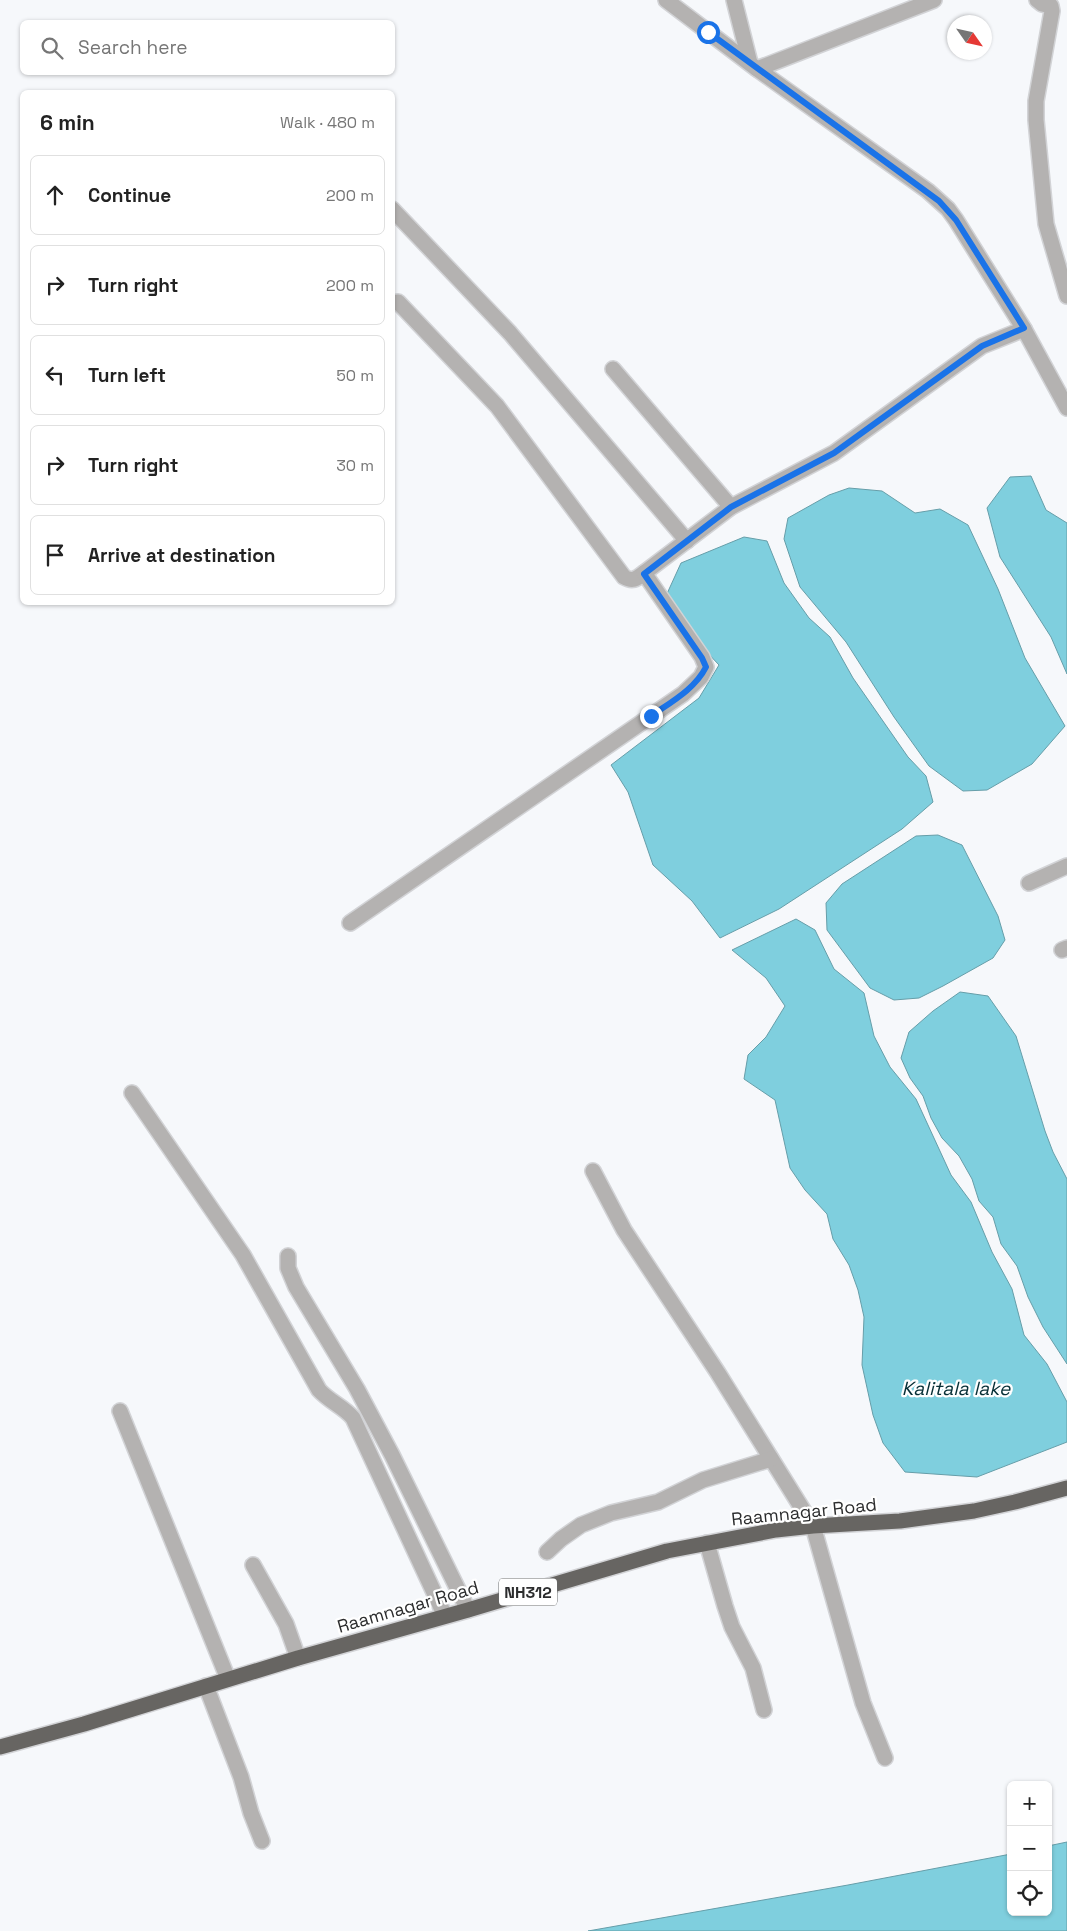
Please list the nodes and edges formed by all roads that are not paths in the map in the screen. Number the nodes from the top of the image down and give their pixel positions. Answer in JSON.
{"nodes":[{"id":1,"x":666,"y":0,"type":"edge"},
{"id":2,"x":734,"y":0,"type":"edge"},
{"id":3,"x":934,"y":0,"type":"edge"},
{"id":4,"x":1037,"y":0,"type":"edge"},
{"id":5,"x":754,"y":66,"type":"junction"},
{"id":6,"x":395,"y":212,"type":"edge"},
{"id":7,"x":1067,"y":296,"type":"edge"},
{"id":8,"x":398,"y":302,"type":"dead end"},
{"id":9,"x":1024,"y":328,"type":"junction"},
{"id":10,"x":613,"y":369,"type":"dead end"},
{"id":11,"x":1067,"y":408,"type":"edge"},
{"id":12,"x":731,"y":507,"type":"junction"},
{"id":13,"x":687,"y":541,"type":"junction"},
{"id":14,"x":644,"y":574,"type":"junction"},
{"id":15,"x":1067,"y":866,"type":"edge"},
{"id":16,"x":1029,"y":883,"type":"dead end"},
{"id":17,"x":350,"y":924,"type":"dead end"},
{"id":18,"x":132,"y":1092,"type":"dead end"},
{"id":19,"x":593,"y":1171,"type":"dead end"},
{"id":20,"x":288,"y":1256,"type":"dead end"},
{"id":21,"x":120,"y":1411,"type":"dead end"},
{"id":22,"x":771,"y":1459,"type":"junction"},
{"id":23,"x":1067,"y":1488,"type":"edge"},
{"id":24,"x":813,"y":1526,"type":"junction"},
{"id":25,"x":707,"y":1542,"type":"junction"},
{"id":26,"x":546,"y":1552,"type":"dead end"},
{"id":27,"x":253,"y":1565,"type":"dead end"},
{"id":28,"x":468,"y":1610,"type":"junction"},
{"id":29,"x":445,"y":1616,"type":"junction"},
{"id":30,"x":298,"y":1658,"type":"junction"},
{"id":31,"x":228,"y":1679,"type":"junction"},
{"id":32,"x":206,"y":1686,"type":"junction"},
{"id":33,"x":764,"y":1710,"type":"dead end"},
{"id":34,"x":0,"y":1747,"type":"edge"},
{"id":35,"x":885,"y":1758,"type":"dead end"},
{"id":36,"x":262,"y":1841,"type":"dead end"}],
"edges":[{"from":1,"to":5,"type":"street"},
{"from":2,"to":5,"type":"street"},
{"from":3,"to":5,"type":"street"},
{"from":4,"to":7,"type":"street"},
{"from":5,"to":9,"type":"street"},
{"from":6,"to":13,"type":"street"},
{"from":8,"to":14,"type":"street"},
{"from":9,"to":11,"type":"street"},
{"from":9,"to":12,"type":"street"},
{"from":10,"to":12,"type":"street"},
{"from":12,"to":13,"type":"street"},
{"from":13,"to":14,"type":"street"},
{"from":14,"to":17,"type":"street"},
{"from":15,"to":16,"type":"street"},
{"from":18,"to":29,"type":"street"},
{"from":19,"to":22,"type":"street"},
{"from":20,"to":28,"type":"street"},
{"from":21,"to":31,"type":"street"},
{"from":22,"to":24,"type":"street"},
{"from":22,"to":26,"type":"street"},
{"from":23,"to":24,"type":"highway","name":"Raamnagar Road","number":"NH312"},
{"from":24,"to":25,"type":"highway","name":"Raamnagar Road","number":"NH312"},
{"from":24,"to":35,"type":"street"},
{"from":25,"to":28,"type":"highway","name":"Raamnagar Road","number":"NH312"},
{"from":25,"to":33,"type":"street"},
{"from":27,"to":30,"type":"street"},
{"from":28,"to":29,"type":"highway","name":"Raamnagar Road","number":"NH312"},
{"from":29,"to":30,"type":"highway","name":"Raamnagar Road","number":"NH312"},
{"from":30,"to":31,"type":"highway","name":"Raamnagar Road","number":"NH312"},
{"from":31,"to":32,"type":"highway","name":"Raamnagar Road","number":"NH312"},
{"from":32,"to":34,"type":"highway","name":"Raamnagar Road","number":"NH312"},
{"from":32,"to":36,"type":"street"}]}
